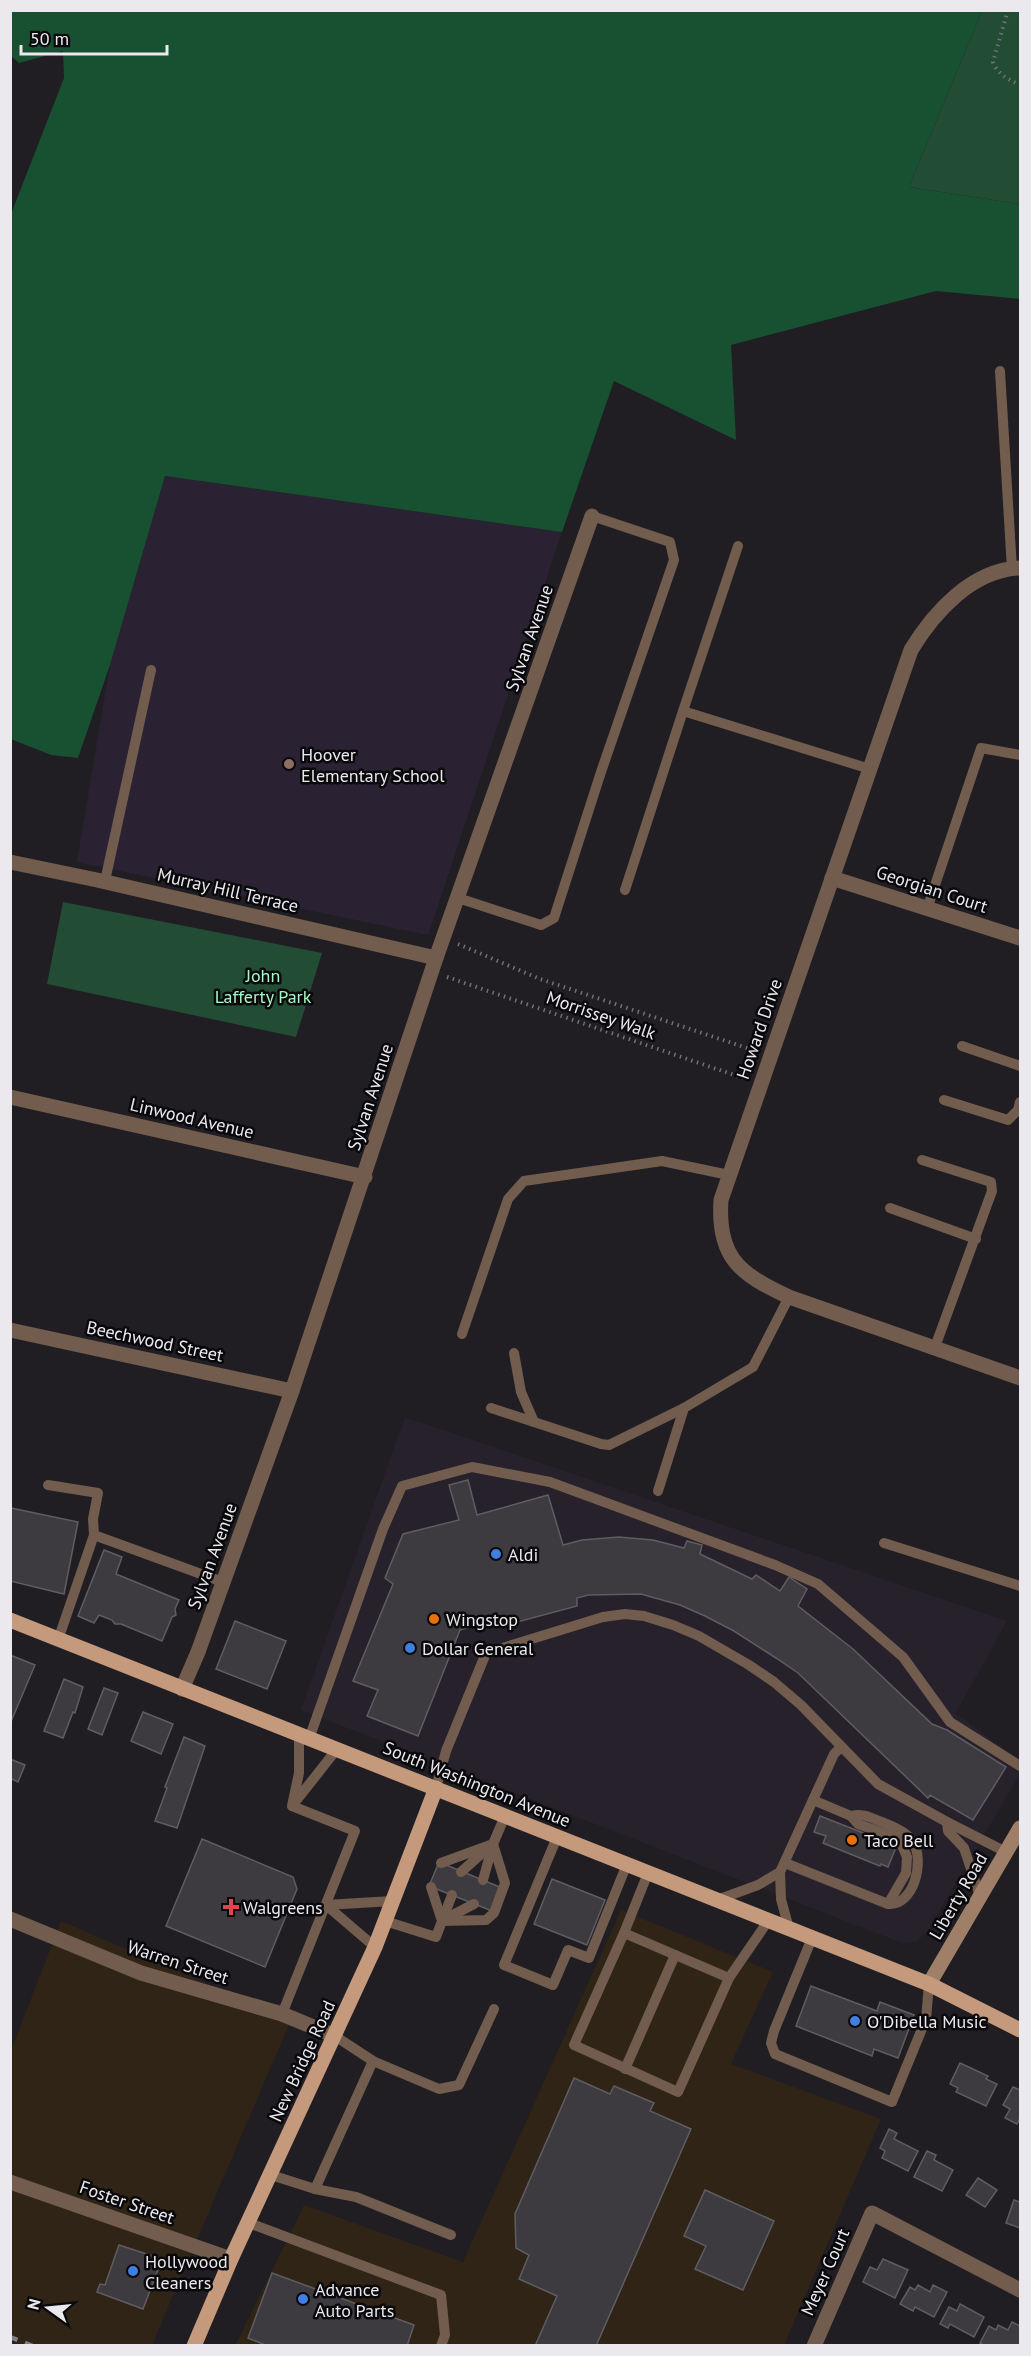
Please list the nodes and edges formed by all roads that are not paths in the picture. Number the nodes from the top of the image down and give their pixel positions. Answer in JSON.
{"nodes":[{"id":1,"x":1000,"y":371,"type":"dead end"},
{"id":2,"x":592,"y":516,"type":"joint"},
{"id":3,"x":738,"y":546,"type":"dead end"},
{"id":4,"x":1016,"y":569,"type":"edge"},
{"id":5,"x":151,"y":670,"type":"dead end"},
{"id":6,"x":682,"y":711,"type":"junction"},
{"id":7,"x":1020,"y":755,"type":"edge"},
{"id":8,"x":870,"y":769,"type":"junction"},
{"id":9,"x":10,"y":862,"type":"edge"},
{"id":10,"x":832,"y":878,"type":"junction"},
{"id":11,"x":105,"y":881,"type":"junction"},
{"id":12,"x":625,"y":890,"type":"dead end"},
{"id":13,"x":458,"y":897,"type":"junction"},
{"id":14,"x":927,"y":909,"type":"junction"},
{"id":15,"x":1020,"y":938,"type":"edge"},
{"id":16,"x":434,"y":965,"type":"junction"},
{"id":17,"x":962,"y":1046,"type":"dead end"},
{"id":18,"x":1020,"y":1066,"type":"edge"},
{"id":19,"x":10,"y":1097,"type":"edge"},
{"id":20,"x":944,"y":1100,"type":"dead end"},
{"id":21,"x":1020,"y":1102,"type":"edge"},
{"id":22,"x":922,"y":1160,"type":"dead end"},
{"id":23,"x":729,"y":1175,"type":"junction"},
{"id":24,"x":365,"y":1177,"type":"junction"},
{"id":25,"x":890,"y":1208,"type":"dead end"},
{"id":26,"x":976,"y":1239,"type":"junction"},
{"id":27,"x":789,"y":1297,"type":"junction"},
{"id":28,"x":10,"y":1330,"type":"edge"},
{"id":29,"x":462,"y":1334,"type":"dead end"},
{"id":30,"x":935,"y":1347,"type":"junction"},
{"id":31,"x":514,"y":1353,"type":"dead end"},
{"id":32,"x":1020,"y":1378,"type":"edge"},
{"id":33,"x":292,"y":1391,"type":"junction"},
{"id":34,"x":491,"y":1408,"type":"dead end"},
{"id":35,"x":684,"y":1408,"type":"junction"},
{"id":36,"x":534,"y":1422,"type":"junction"},
{"id":37,"x":48,"y":1485,"type":"dead end"},
{"id":38,"x":658,"y":1491,"type":"dead end"},
{"id":39,"x":94,"y":1535,"type":"junction"},
{"id":40,"x":884,"y":1543,"type":"dead end"},
{"id":41,"x":223,"y":1582,"type":"junction"},
{"id":42,"x":1020,"y":1586,"type":"edge"},
{"id":43,"x":10,"y":1620,"type":"edge"},
{"id":44,"x":58,"y":1640,"type":"junction"},
{"id":45,"x":182,"y":1689,"type":"junction"},
{"id":46,"x":304,"y":1737,"type":"junction"},
{"id":47,"x":841,"y":1747,"type":"junction"},
{"id":48,"x":337,"y":1749,"type":"junction"},
{"id":49,"x":1020,"y":1766,"type":"edge"},
{"id":50,"x":436,"y":1788,"type":"junction"},
{"id":51,"x":813,"y":1800,"type":"junction"},
{"id":52,"x":292,"y":1806,"type":"junction"},
{"id":53,"x":505,"y":1816,"type":"junction"},
{"id":54,"x":946,"y":1822,"type":"junction"},
{"id":55,"x":1020,"y":1828,"type":"edge"},
{"id":56,"x":557,"y":1837,"type":"junction"},
{"id":57,"x":493,"y":1844,"type":"junction"},
{"id":58,"x":1006,"y":1852,"type":"junction"},
{"id":59,"x":441,"y":1863,"type":"dead end"},
{"id":60,"x":627,"y":1864,"type":"junction"},
{"id":61,"x":782,"y":1868,"type":"junction"},
{"id":62,"x":461,"y":1872,"type":"dead end"},
{"id":63,"x":648,"y":1873,"type":"junction"},
{"id":64,"x":483,"y":1880,"type":"dead end"},
{"id":65,"x":431,"y":1887,"type":"dead end"},
{"id":66,"x":452,"y":1895,"type":"dead end"},
{"id":67,"x":980,"y":1896,"type":"junction"},
{"id":68,"x":717,"y":1900,"type":"junction"},
{"id":69,"x":392,"y":1901,"type":"junction"},
{"id":70,"x":474,"y":1904,"type":"dead end"},
{"id":71,"x":327,"y":1905,"type":"junction"},
{"id":72,"x":10,"y":1920,"type":"edge"},
{"id":73,"x":385,"y":1921,"type":"junction"},
{"id":74,"x":442,"y":1921,"type":"junction"},
{"id":75,"x":768,"y":1921,"type":"junction"},
{"id":76,"x":789,"y":1929,"type":"junction"},
{"id":77,"x":624,"y":1933,"type":"junction"},
{"id":78,"x":812,"y":1938,"type":"junction"},
{"id":79,"x":375,"y":1947,"type":"junction"},
{"id":80,"x":675,"y":1955,"type":"junction"},
{"id":81,"x":729,"y":1978,"type":"junction"},
{"id":82,"x":929,"y":1984,"type":"junction"},
{"id":83,"x":494,"y":2009,"type":"dead end"},
{"id":84,"x":282,"y":2014,"type":"junction"},
{"id":85,"x":1020,"y":2030,"type":"edge"},
{"id":86,"x":335,"y":2036,"type":"junction"},
{"id":87,"x":373,"y":2061,"type":"junction"},
{"id":88,"x":625,"y":2068,"type":"junction"},
{"id":89,"x":271,"y":2175,"type":"junction"},
{"id":90,"x":10,"y":2182,"type":"edge"},
{"id":91,"x":315,"y":2189,"type":"junction"},
{"id":92,"x":249,"y":2223,"type":"junction"},
{"id":93,"x":451,"y":2235,"type":"dead end"},
{"id":94,"x":231,"y":2259,"type":"junction"},
{"id":95,"x":1020,"y":2290,"type":"edge"},
{"id":96,"x":194,"y":2346,"type":"edge"},
{"id":97,"x":441,"y":2346,"type":"edge"},
{"id":98,"x":814,"y":2346,"type":"edge"}],
"edges":[{"from":1,"to":4,"type":"lane"},
{"from":2,"to":13,"type":"street","name":"Sylvan Avenue"},
{"from":2,"to":13,"type":"lane"},
{"from":3,"to":6,"type":"lane"},
{"from":4,"to":8,"type":"street","name":"Howard Drive"},
{"from":5,"to":11,"type":"lane"},
{"from":6,"to":8,"type":"lane"},
{"from":6,"to":12,"type":"lane"},
{"from":7,"to":14,"type":"lane"},
{"from":8,"to":10,"type":"street","name":"Howard Drive"},
{"from":9,"to":11,"type":"street","name":"Murray Hill Terrace"},
{"from":10,"to":14,"type":"street","name":"Georgian Court"},
{"from":10,"to":23,"type":"street","name":"Howard Drive"},
{"from":11,"to":16,"type":"street","name":"Murray Hill Terrace"},
{"from":13,"to":16,"type":"street","name":"Sylvan Avenue"},
{"from":14,"to":15,"type":"street","name":"Georgian Court"},
{"from":16,"to":24,"type":"street","name":"Sylvan Avenue"},
{"from":17,"to":18,"type":"lane"},
{"from":19,"to":24,"type":"street","name":"Linwood Avenue"},
{"from":20,"to":21,"type":"lane"},
{"from":22,"to":26,"type":"lane"},
{"from":23,"to":27,"type":"street","name":"Howard Drive"},
{"from":23,"to":29,"type":"lane"},
{"from":24,"to":33,"type":"street","name":"Sylvan Avenue"},
{"from":25,"to":26,"type":"lane"},
{"from":26,"to":30,"type":"lane"},
{"from":27,"to":30,"type":"street","name":"Howard Drive"},
{"from":27,"to":35,"type":"lane"},
{"from":28,"to":33,"type":"street","name":"Beechwood Street"},
{"from":30,"to":32,"type":"street","name":"Howard Drive"},
{"from":31,"to":36,"type":"lane"},
{"from":33,"to":41,"type":"street","name":"Sylvan Avenue"},
{"from":34,"to":36,"type":"lane"},
{"from":35,"to":36,"type":"lane"},
{"from":35,"to":38,"type":"lane"},
{"from":37,"to":39,"type":"lane"},
{"from":39,"to":41,"type":"lane"},
{"from":39,"to":44,"type":"lane"},
{"from":40,"to":42,"type":"lane"},
{"from":41,"to":45,"type":"street","name":"Sylvan Avenue"},
{"from":43,"to":44,"type":"main road","name":"South Washington Avenue"},
{"from":44,"to":45,"type":"main road","name":"South Washington Avenue"},
{"from":45,"to":46,"type":"main road","name":"South Washington Avenue"},
{"from":46,"to":48,"type":"main road","name":"South Washington Avenue"},
{"from":46,"to":49,"type":"lane"},
{"from":46,"to":52,"type":"lane"},
{"from":47,"to":50,"type":"lane"},
{"from":47,"to":51,"type":"lane"},
{"from":47,"to":54,"type":"lane"},
{"from":48,"to":50,"type":"main road","name":"South Washington Avenue"},
{"from":48,"to":52,"type":"lane"},
{"from":50,"to":53,"type":"main road","name":"South Washington Avenue"},
{"from":50,"to":69,"type":"main road","name":"New Bridge Road"},
{"from":51,"to":61,"type":"lane"},
{"from":51,"to":61,"type":"lane"},
{"from":52,"to":71,"type":"lane"},
{"from":53,"to":56,"type":"main road","name":"South Washington Avenue"},
{"from":53,"to":57,"type":"lane"},
{"from":54,"to":58,"type":"lane"},
{"from":54,"to":67,"type":"lane"},
{"from":55,"to":58,"type":"main road","name":"Liberty Road"},
{"from":56,"to":60,"type":"main road","name":"South Washington Avenue"},
{"from":56,"to":60,"type":"lane"},
{"from":57,"to":59,"type":"lane"},
{"from":57,"to":62,"type":"lane"},
{"from":57,"to":64,"type":"lane"},
{"from":57,"to":74,"type":"lane"},
{"from":58,"to":67,"type":"main road","name":"Liberty Road"},
{"from":60,"to":63,"type":"main road","name":"South Washington Avenue"},
{"from":61,"to":68,"type":"lane"},
{"from":61,"to":76,"type":"lane"},
{"from":63,"to":68,"type":"main road","name":"South Washington Avenue"},
{"from":63,"to":77,"type":"lane"},
{"from":65,"to":74,"type":"lane"},
{"from":66,"to":74,"type":"lane"},
{"from":67,"to":82,"type":"main road","name":"Liberty Road"},
{"from":68,"to":75,"type":"main road","name":"South Washington Avenue"},
{"from":69,"to":71,"type":"lane"},
{"from":69,"to":73,"type":"main road","name":"New Bridge Road"},
{"from":70,"to":74,"type":"lane"},
{"from":71,"to":79,"type":"lane"},
{"from":71,"to":84,"type":"lane"},
{"from":72,"to":84,"type":"street","name":"Warren Street"},
{"from":73,"to":74,"type":"lane"},
{"from":73,"to":79,"type":"main road","name":"New Bridge Road"},
{"from":75,"to":76,"type":"main road","name":"South Washington Avenue"},
{"from":75,"to":81,"type":"lane"},
{"from":76,"to":78,"type":"main road","name":"South Washington Avenue"},
{"from":77,"to":80,"type":"lane"},
{"from":77,"to":88,"type":"lane"},
{"from":78,"to":82,"type":"main road","name":"South Washington Avenue"},
{"from":78,"to":82,"type":"lane"},
{"from":79,"to":86,"type":"main road","name":"New Bridge Road"},
{"from":80,"to":81,"type":"lane"},
{"from":80,"to":88,"type":"lane"},
{"from":81,"to":88,"type":"lane"},
{"from":82,"to":85,"type":"main road","name":"South Washington Avenue"},
{"from":83,"to":87,"type":"lane"},
{"from":84,"to":86,"type":"street","name":"Warren Street"},
{"from":86,"to":87,"type":"lane"},
{"from":86,"to":89,"type":"main road","name":"New Bridge Road"},
{"from":87,"to":91,"type":"lane"},
{"from":89,"to":91,"type":"lane"},
{"from":89,"to":92,"type":"main road","name":"New Bridge Road"},
{"from":90,"to":94,"type":"street","name":"Foster Street"},
{"from":91,"to":93,"type":"lane"},
{"from":92,"to":94,"type":"main road","name":"New Bridge Road"},
{"from":92,"to":97,"type":"lane"},
{"from":94,"to":96,"type":"main road","name":"New Bridge Road"},
{"from":95,"to":98,"type":"street","name":"Meyer Court"}]}
